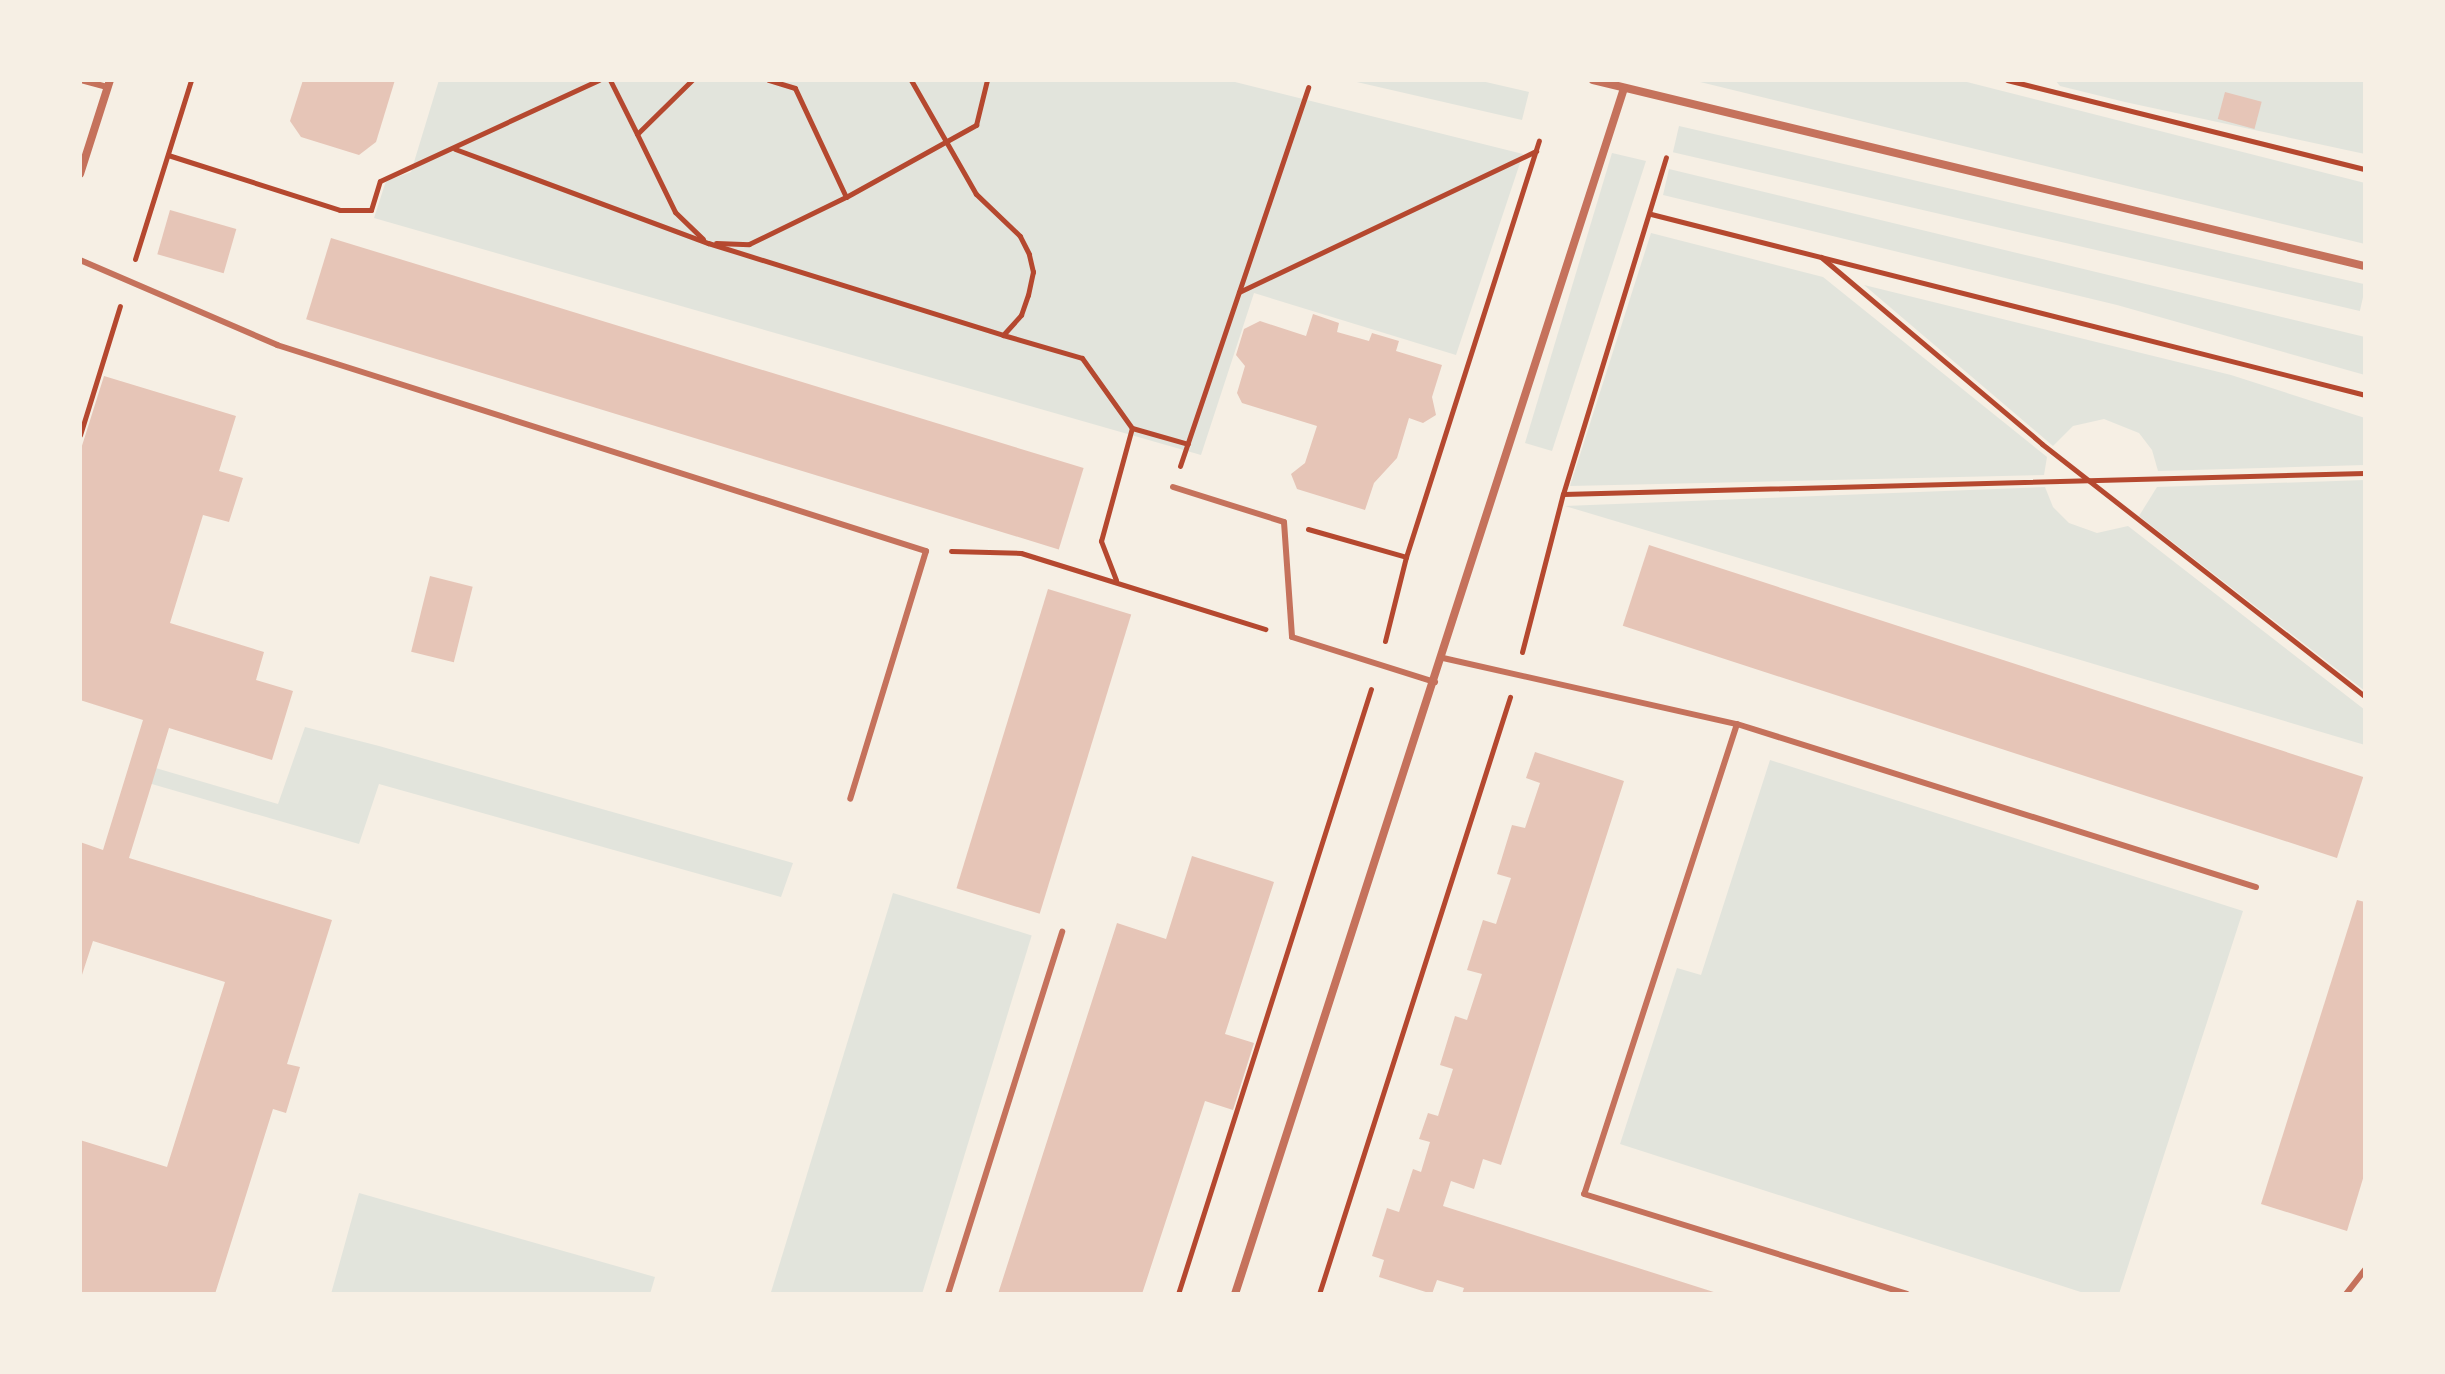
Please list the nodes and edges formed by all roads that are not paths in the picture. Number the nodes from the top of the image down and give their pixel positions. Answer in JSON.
{"nodes":[{"id":1,"x":81,"y":80,"type":"edge"},
{"id":2,"x":1593,"y":80,"type":"edge"},
{"id":3,"x":109,"y":84,"type":"edge"},
{"id":4,"x":1624,"y":88,"type":"junction"},
{"id":5,"x":80,"y":174,"type":"edge"},
{"id":6,"x":80,"y":260,"type":"edge"},
{"id":7,"x":2365,"y":266,"type":"edge"},
{"id":8,"x":1173,"y":487,"type":"road end"},
{"id":9,"x":1443,"y":658,"type":"junction"},
{"id":10,"x":1435,"y":682,"type":"junction"},
{"id":11,"x":1737,"y":724,"type":"junction"},
{"id":12,"x":850,"y":799,"type":"dead end"},
{"id":13,"x":2256,"y":887,"type":"dead end"},
{"id":14,"x":1062,"y":932,"type":"dead end"},
{"id":15,"x":2365,"y":1270,"type":"edge"},
{"id":16,"x":948,"y":1294,"type":"edge"},
{"id":17,"x":1235,"y":1294,"type":"edge"},
{"id":18,"x":1907,"y":1294,"type":"edge"},
{"id":19,"x":2346,"y":1294,"type":"edge"}],
"edges":[{"from":1,"to":3,"type":"lane"},
{"from":2,"to":4,"type":"street"},
{"from":3,"to":5,"type":"street"},
{"from":4,"to":7,"type":"street"},
{"from":4,"to":9,"type":"street"},
{"from":6,"to":12,"type":"lane"},
{"from":8,"to":10,"type":"lane"},
{"from":9,"to":10,"type":"street"},
{"from":9,"to":11,"type":"lane"},
{"from":10,"to":17,"type":"street"},
{"from":11,"to":13,"type":"lane"},
{"from":11,"to":18,"type":"lane"},
{"from":14,"to":16,"type":"lane"},
{"from":15,"to":19,"type":"lane"}]}
